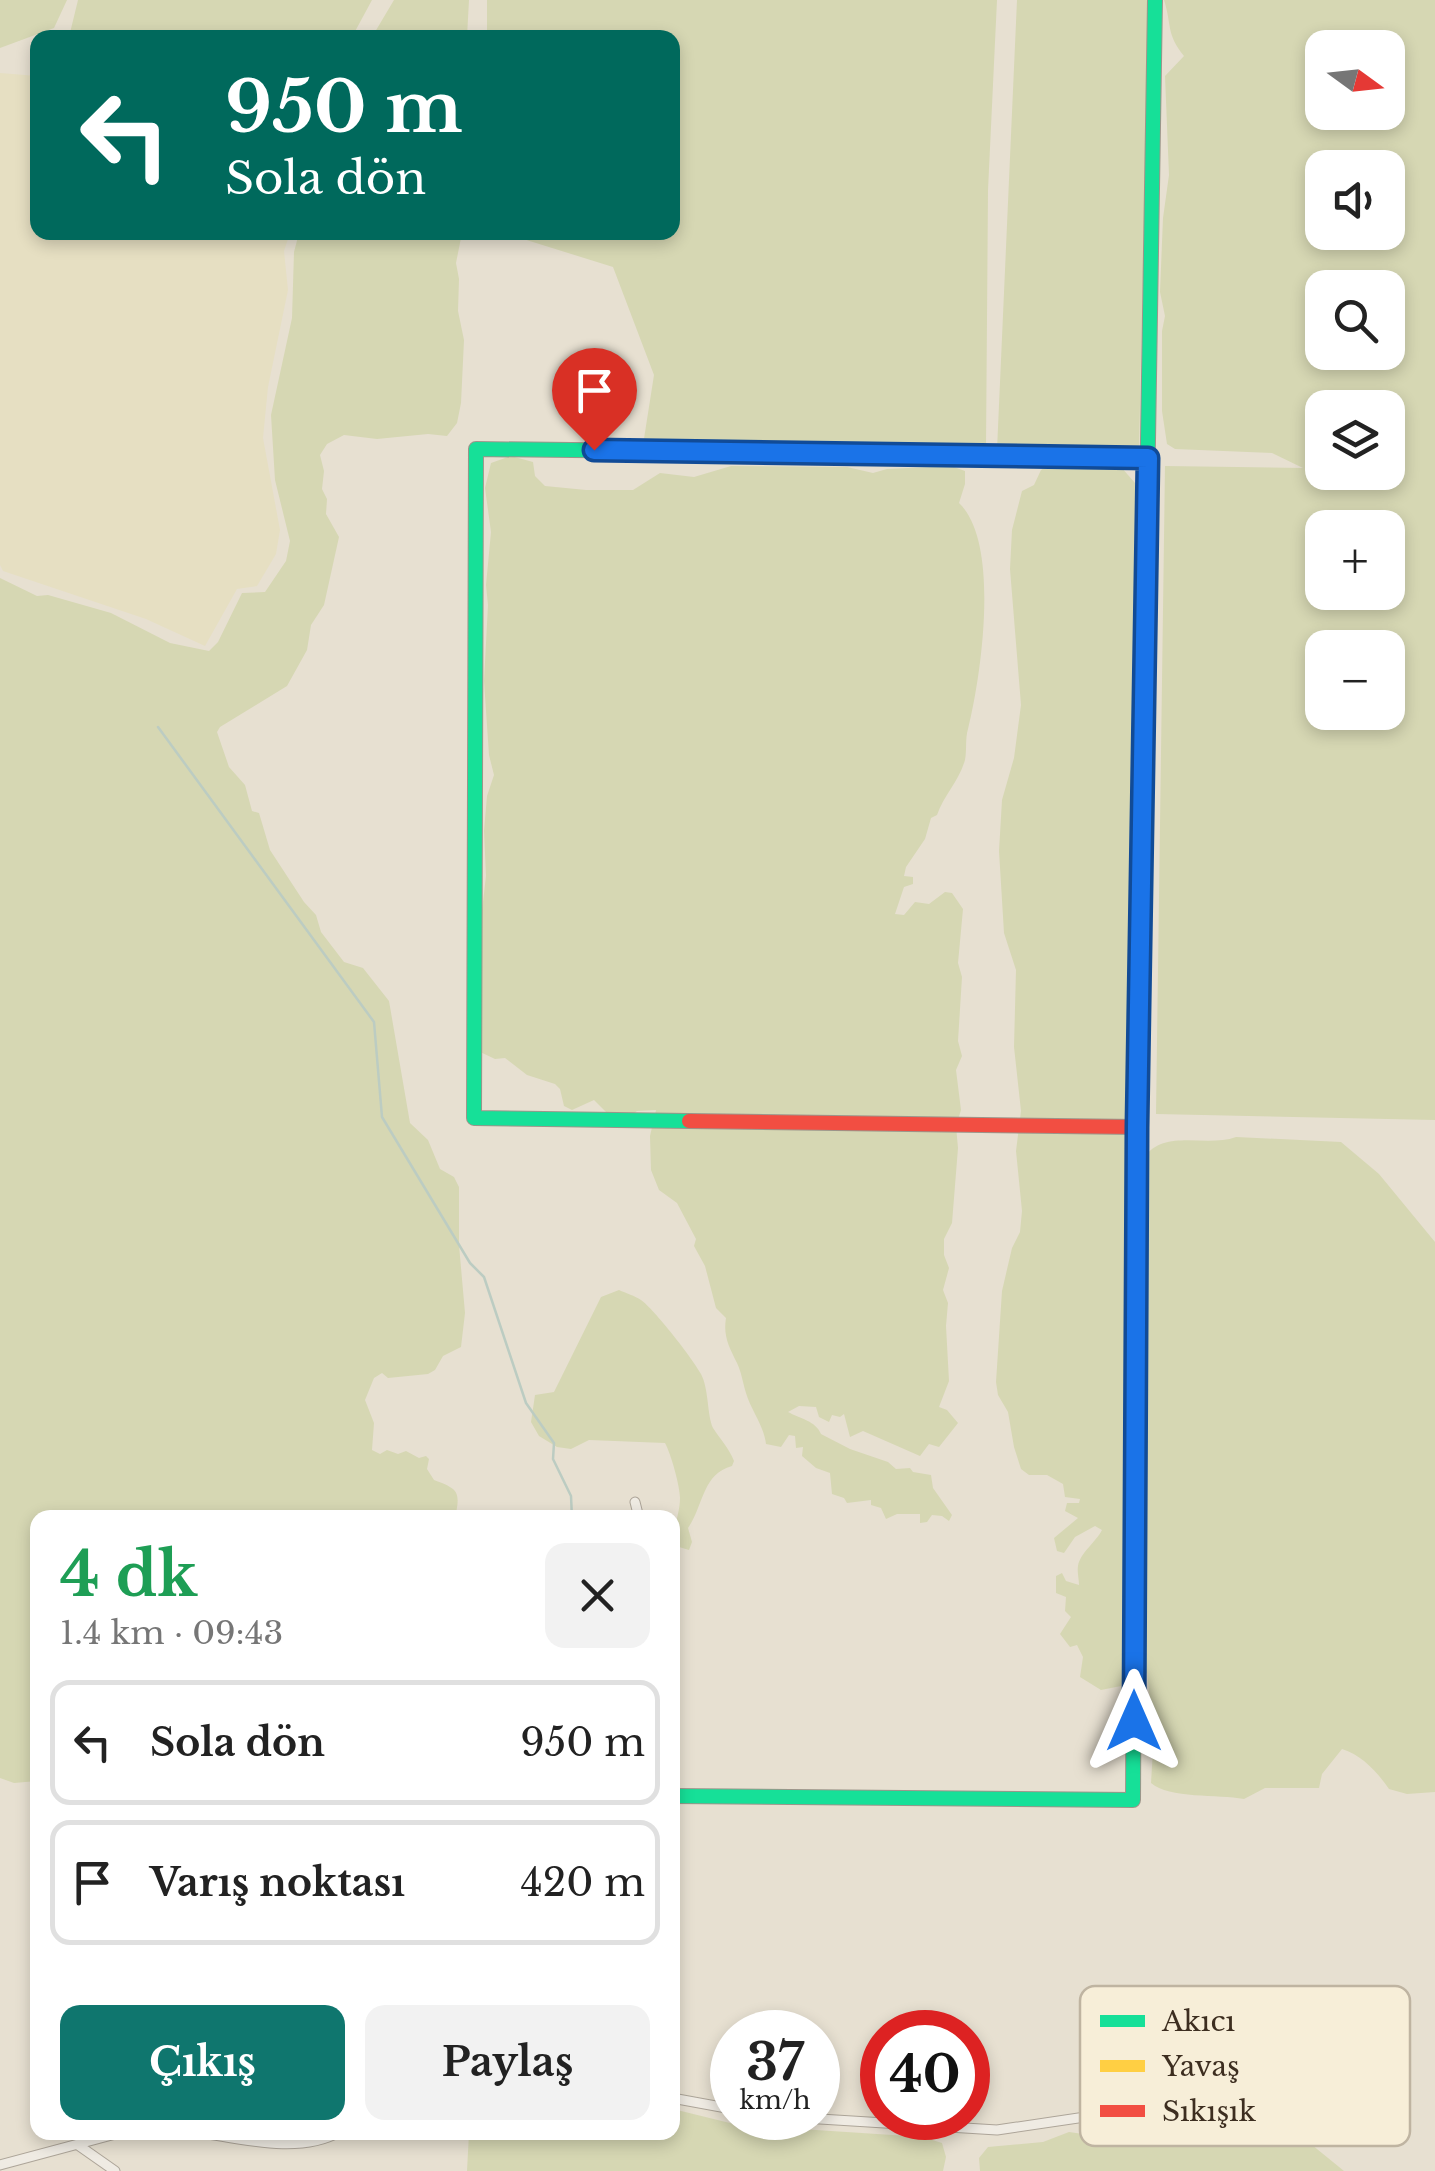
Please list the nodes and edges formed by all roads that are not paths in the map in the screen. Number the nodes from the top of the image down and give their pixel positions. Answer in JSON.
{"nodes":[{"id":1,"x":1156,"y":0,"type":"edge"},
{"id":2,"x":1148,"y":458,"type":"junction"},
{"id":3,"x":1137,"y":1127,"type":"junction"},
{"id":4,"x":635,"y":1502,"type":"dead end"},
{"id":5,"x":637,"y":1510,"type":"edge"},
{"id":6,"x":680,"y":1796,"type":"edge"},
{"id":7,"x":680,"y":2099,"type":"edge"},
{"id":8,"x":710,"y":2105,"type":"edge"},
{"id":9,"x":1080,"y":2118,"type":"edge"},
{"id":10,"x":840,"y":2120,"type":"edge"},
{"id":11,"x":93,"y":2140,"type":"edge"},
{"id":12,"x":250,"y":2140,"type":"edge"},
{"id":13,"x":315,"y":2140,"type":"edge"},
{"id":14,"x":78,"y":2144,"type":"junction"},
{"id":15,"x":0,"y":2165,"type":"edge"},
{"id":16,"x":115,"y":2171,"type":"edge"}],
"edges":[{"from":1,"to":2,"type":"street"},
{"from":2,"to":3,"type":"street"},
{"from":2,"to":3,"type":"street"},
{"from":3,"to":6,"type":"street"},
{"from":4,"to":5,"type":"street"},
{"from":7,"to":8,"type":"street"},
{"from":9,"to":10,"type":"street"},
{"from":11,"to":14,"type":"street"},
{"from":12,"to":13,"type":"street"},
{"from":14,"to":15,"type":"street"},
{"from":14,"to":16,"type":"street"}]}
